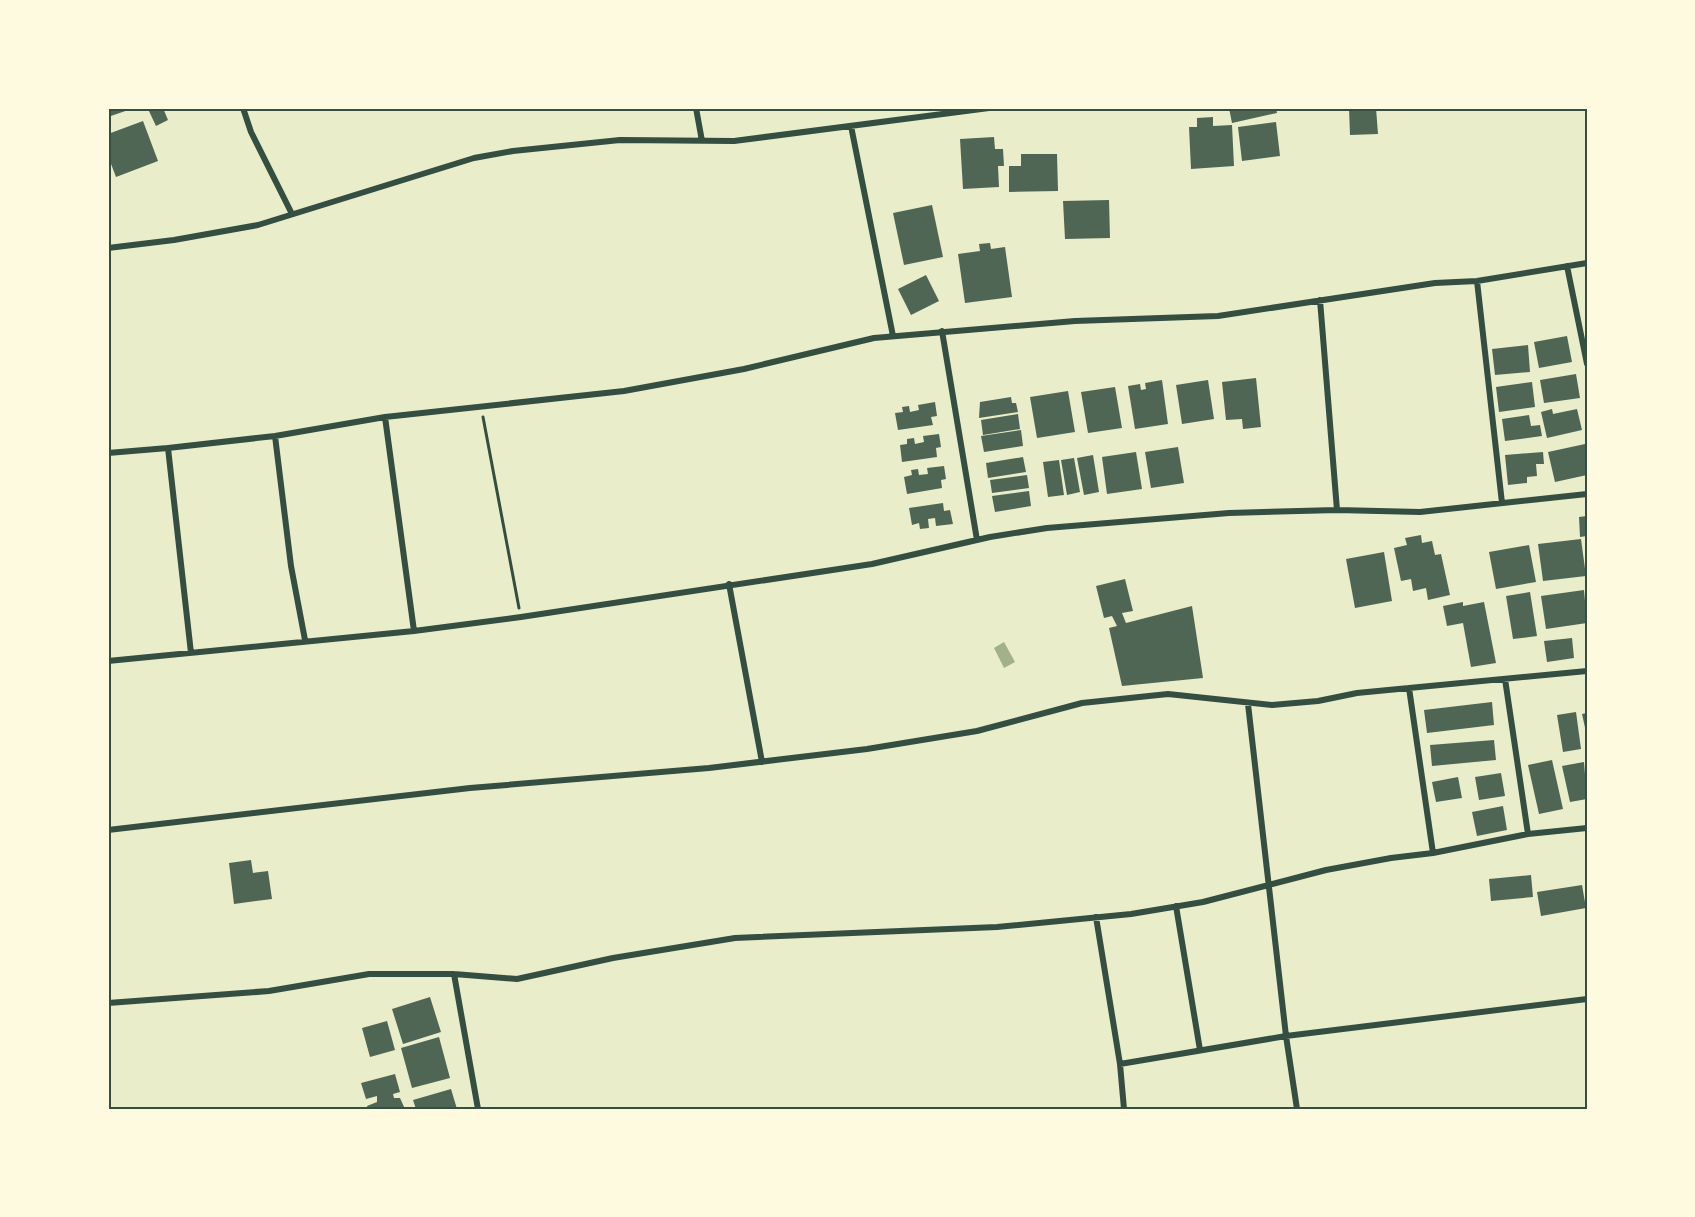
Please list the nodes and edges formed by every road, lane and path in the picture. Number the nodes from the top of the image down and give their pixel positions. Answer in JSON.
{"nodes":[{"id":1,"x":243,"y":108,"type":"edge"},
{"id":2,"x":696,"y":108,"type":"edge"},
{"id":3,"x":988,"y":108,"type":"edge"},
{"id":4,"x":851,"y":126,"type":"junction"},
{"id":5,"x":702,"y":141,"type":"junction"},
{"id":6,"x":292,"y":214,"type":"junction"},
{"id":7,"x":108,"y":248,"type":"edge"},
{"id":8,"x":1587,"y":263,"type":"edge"},
{"id":9,"x":1567,"y":266,"type":"junction"},
{"id":10,"x":1477,"y":281,"type":"junction"},
{"id":11,"x":1320,"y":300,"type":"junction"},
{"id":12,"x":942,"y":331,"type":"junction"},
{"id":13,"x":893,"y":336,"type":"junction"},
{"id":14,"x":1587,"y":364,"type":"edge"},
{"id":15,"x":481,"y":406,"type":"junction"},
{"id":16,"x":385,"y":417,"type":"junction"},
{"id":17,"x":275,"y":435,"type":"junction"},
{"id":18,"x":168,"y":448,"type":"junction"},
{"id":19,"x":108,"y":453,"type":"edge"},
{"id":20,"x":1587,"y":494,"type":"edge"},
{"id":21,"x":1502,"y":503,"type":"junction"},
{"id":22,"x":1337,"y":510,"type":"junction"},
{"id":23,"x":977,"y":540,"type":"junction"},
{"id":24,"x":729,"y":584,"type":"junction"},
{"id":25,"x":521,"y":617,"type":"junction"},
{"id":26,"x":414,"y":632,"type":"junction"},
{"id":27,"x":305,"y":640,"type":"junction"},
{"id":28,"x":191,"y":652,"type":"junction"},
{"id":29,"x":108,"y":661,"type":"edge"},
{"id":30,"x":1587,"y":671,"type":"edge"},
{"id":31,"x":1505,"y":679,"type":"junction"},
{"id":32,"x":1409,"y":688,"type":"junction"},
{"id":33,"x":1248,"y":704,"type":"junction"},
{"id":34,"x":762,"y":762,"type":"junction"},
{"id":35,"x":1587,"y":828,"type":"edge"},
{"id":36,"x":108,"y":830,"type":"edge"},
{"id":37,"x":1528,"y":834,"type":"junction"},
{"id":38,"x":1433,"y":853,"type":"junction"},
{"id":39,"x":1268,"y":884,"type":"junction"},
{"id":40,"x":1176,"y":906,"type":"junction"},
{"id":41,"x":1096,"y":917,"type":"junction"},
{"id":42,"x":454,"y":974,"type":"junction"},
{"id":43,"x":1587,"y":999,"type":"edge"},
{"id":44,"x":108,"y":1004,"type":"edge"},
{"id":45,"x":1286,"y":1036,"type":"junction"},
{"id":46,"x":1200,"y":1050,"type":"junction"},
{"id":47,"x":1120,"y":1064,"type":"junction"},
{"id":48,"x":478,"y":1109,"type":"edge"},
{"id":49,"x":1124,"y":1109,"type":"edge"},
{"id":50,"x":1297,"y":1109,"type":"edge"}],
"edges":[{"from":1,"to":6,"type":"street"},
{"from":2,"to":5,"type":"street"},
{"from":3,"to":4,"type":"street"},
{"from":4,"to":5,"type":"street"},
{"from":4,"to":13,"type":"street"},
{"from":5,"to":6,"type":"street"},
{"from":6,"to":7,"type":"street"},
{"from":8,"to":9,"type":"street"},
{"from":9,"to":10,"type":"street"},
{"from":9,"to":14,"type":"street"},
{"from":10,"to":11,"type":"street"},
{"from":10,"to":21,"type":"street"},
{"from":11,"to":12,"type":"street"},
{"from":11,"to":22,"type":"street"},
{"from":12,"to":13,"type":"street"},
{"from":12,"to":23,"type":"street"},
{"from":13,"to":15,"type":"street"},
{"from":15,"to":16,"type":"street"},
{"from":15,"to":25,"type":"path"},
{"from":16,"to":17,"type":"street"},
{"from":16,"to":26,"type":"street"},
{"from":17,"to":18,"type":"street"},
{"from":17,"to":27,"type":"street"},
{"from":18,"to":19,"type":"street"},
{"from":18,"to":28,"type":"street"},
{"from":20,"to":21,"type":"street"},
{"from":21,"to":22,"type":"street"},
{"from":22,"to":23,"type":"street"},
{"from":23,"to":24,"type":"street"},
{"from":24,"to":25,"type":"street"},
{"from":24,"to":34,"type":"street"},
{"from":25,"to":26,"type":"street"},
{"from":26,"to":27,"type":"street"},
{"from":27,"to":28,"type":"street"},
{"from":28,"to":29,"type":"street"},
{"from":30,"to":31,"type":"street"},
{"from":31,"to":32,"type":"street"},
{"from":31,"to":37,"type":"street"},
{"from":32,"to":33,"type":"street"},
{"from":32,"to":38,"type":"street"},
{"from":33,"to":34,"type":"street"},
{"from":33,"to":39,"type":"street"},
{"from":34,"to":36,"type":"street"},
{"from":35,"to":37,"type":"street"},
{"from":37,"to":38,"type":"street"},
{"from":38,"to":39,"type":"street"},
{"from":39,"to":40,"type":"street"},
{"from":39,"to":45,"type":"street"},
{"from":40,"to":41,"type":"street"},
{"from":40,"to":46,"type":"street"},
{"from":41,"to":42,"type":"street"},
{"from":41,"to":47,"type":"street"},
{"from":42,"to":44,"type":"street"},
{"from":42,"to":48,"type":"street"},
{"from":43,"to":45,"type":"street"},
{"from":45,"to":46,"type":"street"},
{"from":45,"to":50,"type":"street"},
{"from":46,"to":47,"type":"street"},
{"from":47,"to":49,"type":"street"}]}
